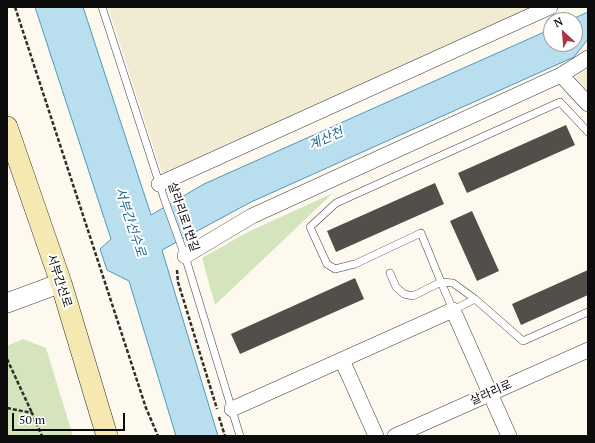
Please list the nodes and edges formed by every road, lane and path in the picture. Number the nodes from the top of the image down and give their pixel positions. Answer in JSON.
{"nodes":[{"id":1,"x":15,"y":7,"type":"edge"},
{"id":2,"x":102,"y":7,"type":"edge"},
{"id":3,"x":550,"y":7,"type":"edge"},
{"id":4,"x":588,"y":58,"type":"edge"},
{"id":5,"x":561,"y":75,"type":"junction"},
{"id":6,"x":588,"y":104,"type":"edge"},
{"id":7,"x":7,"y":127,"type":"edge"},
{"id":8,"x":588,"y":132,"type":"edge"},
{"id":9,"x":160,"y":184,"type":"junction"},
{"id":10,"x":183,"y":251,"type":"junction"},
{"id":11,"x":390,"y":273,"type":"dead end"},
{"id":12,"x":441,"y":282,"type":"junction"},
{"id":13,"x":61,"y":284,"type":"junction"},
{"id":14,"x":475,"y":299,"type":"junction"},
{"id":15,"x":7,"y":303,"type":"edge"},
{"id":16,"x":453,"y":310,"type":"junction"},
{"id":17,"x":588,"y":312,"type":"edge"},
{"id":18,"x":588,"y":350,"type":"edge"},
{"id":19,"x":7,"y":359,"type":"edge"},
{"id":20,"x":342,"y":360,"type":"junction"},
{"id":21,"x":490,"y":394,"type":"junction"},
{"id":22,"x":7,"y":408,"type":"edge"},
{"id":23,"x":232,"y":409,"type":"junction"},
{"id":24,"x":32,"y":413,"type":"junction"},
{"id":25,"x":42,"y":436,"type":"edge"},
{"id":26,"x":107,"y":436,"type":"edge"},
{"id":27,"x":158,"y":436,"type":"edge"},
{"id":28,"x":225,"y":436,"type":"edge"},
{"id":29,"x":240,"y":436,"type":"edge"},
{"id":30,"x":376,"y":436,"type":"edge"},
{"id":31,"x":395,"y":436,"type":"edge"},
{"id":32,"x":509,"y":436,"type":"edge"}],
"edges":[{"from":1,"to":27,"type":"path"},
{"from":2,"to":9,"type":"lane","name":"살라리로1번길"},
{"from":3,"to":9,"type":"street"},
{"from":4,"to":5,"type":"street"},
{"from":5,"to":6,"type":"street"},
{"from":5,"to":10,"type":"street"},
{"from":7,"to":13,"type":"main road","name":"서부간선로"},
{"from":8,"to":12,"type":"lane"},
{"from":9,"to":10,"type":"lane","name":"살라리로1번길"},
{"from":10,"to":23,"type":"lane","name":"살라리로1번길"},
{"from":10,"to":28,"type":"path"},
{"from":11,"to":12,"type":"lane"},
{"from":12,"to":14,"type":"lane"},
{"from":12,"to":16,"type":"lane"},
{"from":13,"to":15,"type":"street"},
{"from":13,"to":26,"type":"main road","name":"서부간선로"},
{"from":14,"to":16,"type":"lane"},
{"from":14,"to":17,"type":"lane"},
{"from":16,"to":20,"type":"street"},
{"from":16,"to":21,"type":"street"},
{"from":18,"to":21,"type":"street","name":"살라리로"},
{"from":19,"to":24,"type":"path"},
{"from":20,"to":23,"type":"street"},
{"from":20,"to":30,"type":"street"},
{"from":21,"to":31,"type":"street","name":"살라리로"},
{"from":21,"to":32,"type":"street"},
{"from":22,"to":24,"type":"path"},
{"from":23,"to":29,"type":"lane","name":"살라리로1번길"},
{"from":24,"to":25,"type":"path"}]}
